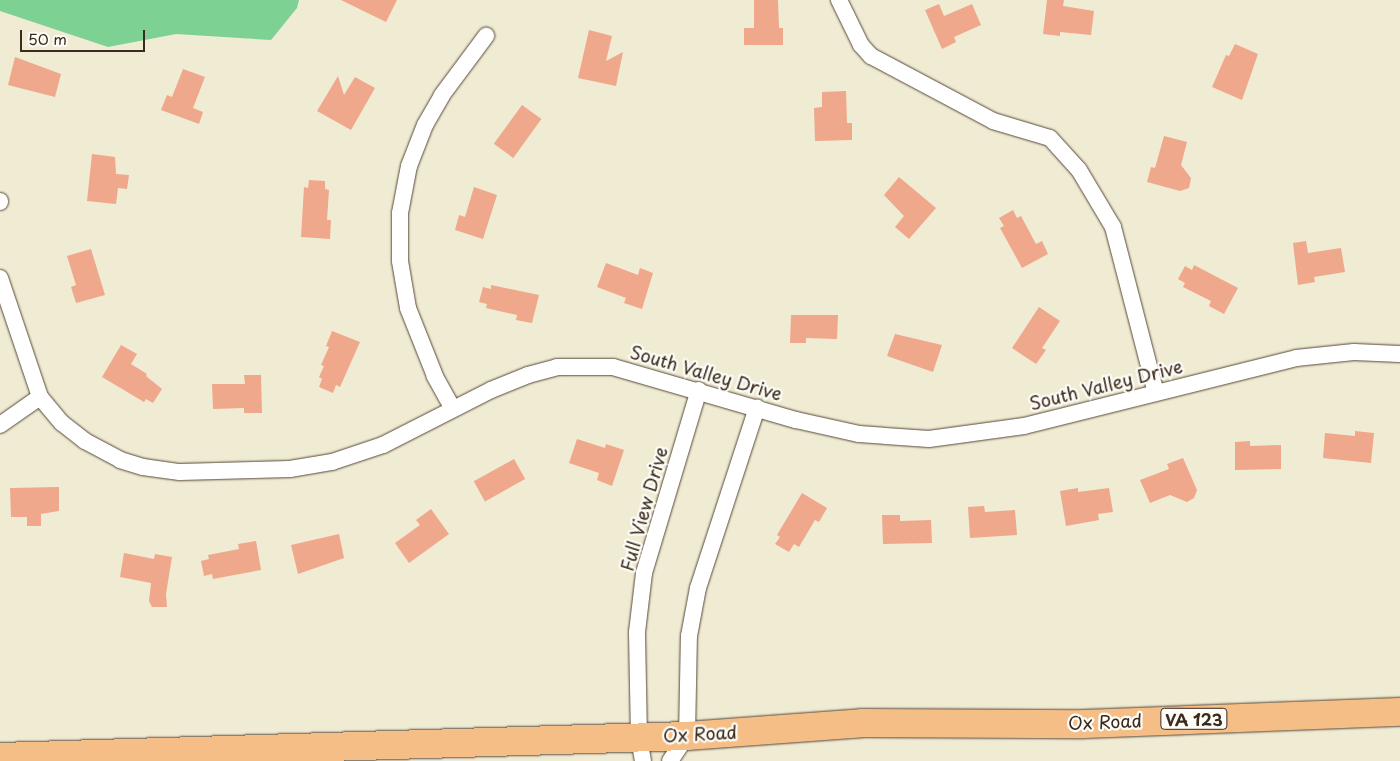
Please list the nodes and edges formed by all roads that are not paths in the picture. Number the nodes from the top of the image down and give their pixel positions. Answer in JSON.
{"nodes":[{"id":1,"x":839,"y":0,"type":"edge"},
{"id":2,"x":486,"y":36,"type":"dead end"},
{"id":3,"x":0,"y":278,"type":"edge"},
{"id":4,"x":1400,"y":354,"type":"edge"},
{"id":5,"x":700,"y":390,"type":"junction"},
{"id":6,"x":1156,"y":393,"type":"junction"},
{"id":7,"x":40,"y":397,"type":"junction"},
{"id":8,"x":757,"y":408,"type":"junction"},
{"id":9,"x":453,"y":409,"type":"junction"},
{"id":10,"x":0,"y":425,"type":"edge"},
{"id":11,"x":1400,"y":712,"type":"edge"},
{"id":12,"x":687,"y":736,"type":"junction"},
{"id":13,"x":641,"y":749,"type":"edge"},
{"id":14,"x":0,"y":757,"type":"edge"},
{"id":15,"x":670,"y":761,"type":"edge"}],
"edges":[{"from":1,"to":6,"type":"street"},
{"from":2,"to":9,"type":"street"},
{"from":3,"to":7,"type":"street","name":"South Valley Drive"},
{"from":4,"to":6,"type":"street","name":"South Valley Drive"},
{"from":5,"to":8,"type":"street","name":"South Valley Drive"},
{"from":5,"to":9,"type":"street","name":"South Valley Drive"},
{"from":5,"to":13,"type":"street","name":"Full View Drive"},
{"from":6,"to":8,"type":"street","name":"South Valley Drive"},
{"from":7,"to":9,"type":"street","name":"South Valley Drive"},
{"from":7,"to":10,"type":"street"},
{"from":8,"to":12,"type":"street"},
{"from":11,"to":12,"type":"highway","name":"Ox Road","number":"VA 123"},
{"from":12,"to":13,"type":"highway","name":"Ox Road","number":"VA 123"},
{"from":12,"to":15,"type":"street"},
{"from":13,"to":14,"type":"highway","name":"Ox Road","number":"VA 123"}]}
